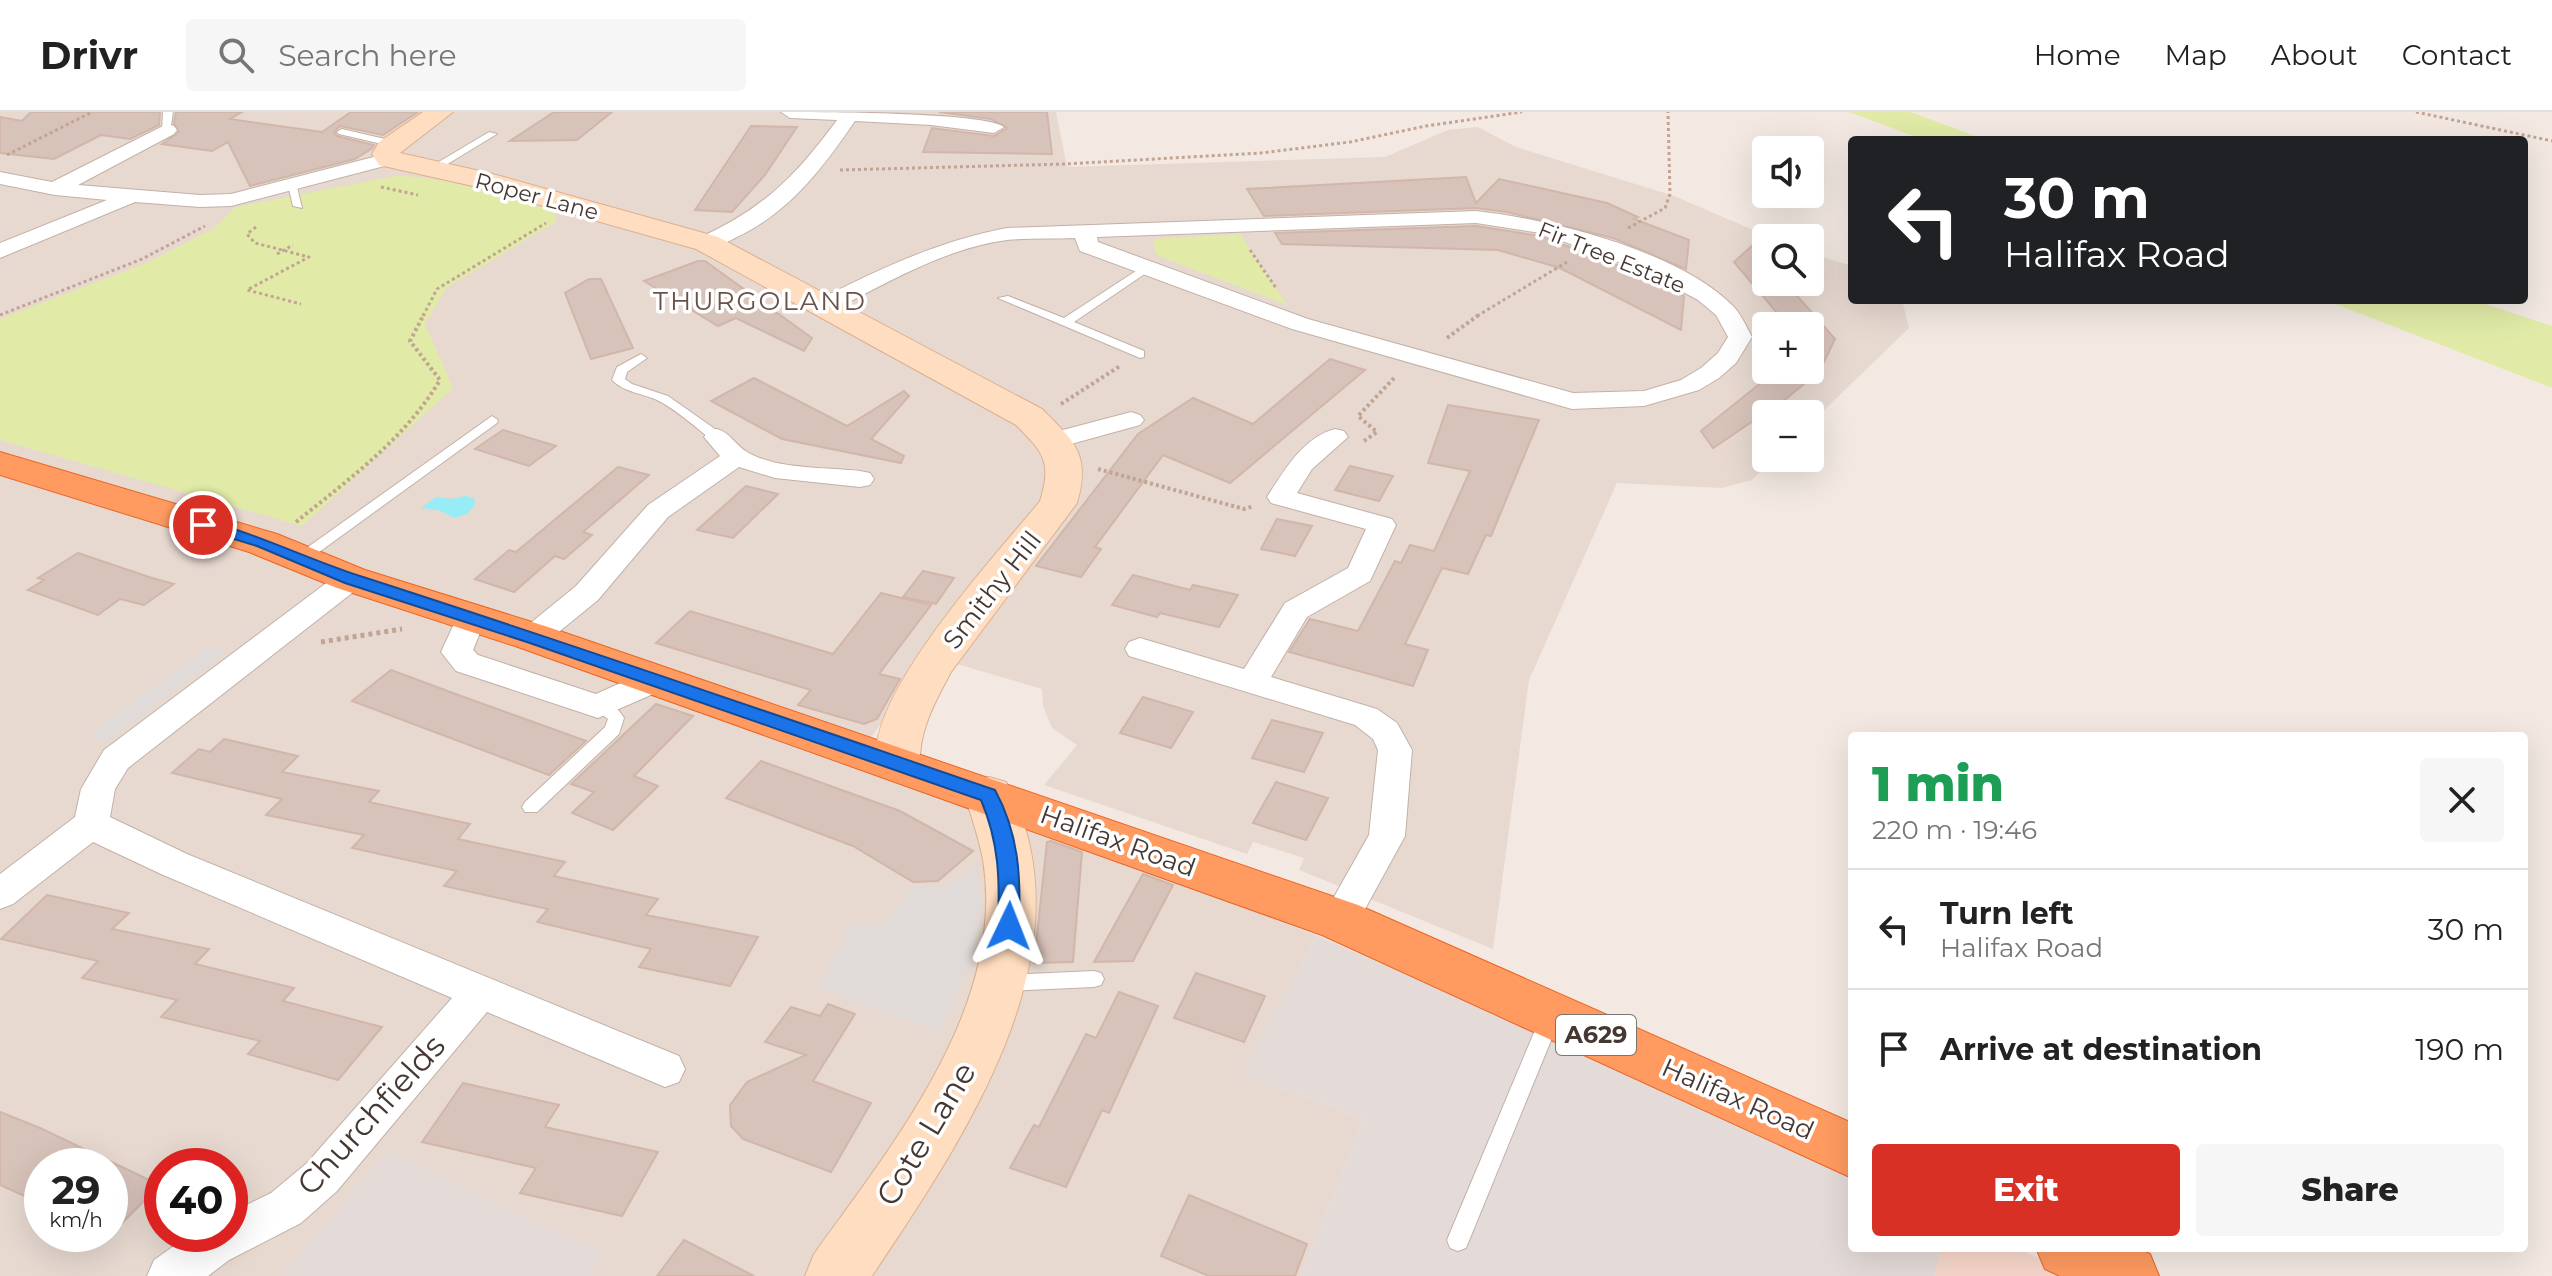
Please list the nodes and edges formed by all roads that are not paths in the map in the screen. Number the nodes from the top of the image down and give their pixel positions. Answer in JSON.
{"nodes":[{"id":1,"x":440,"y":112,"type":"edge"},
{"id":2,"x":790,"y":112,"type":"edge"},
{"id":3,"x":849,"y":116,"type":"junction"},
{"id":4,"x":168,"y":121,"type":"edge"},
{"id":5,"x":994,"y":127,"type":"dead end"},
{"id":6,"x":342,"y":132,"type":"dead end"},
{"id":7,"x":492,"y":134,"type":"dead end"},
{"id":8,"x":392,"y":151,"type":"junction"},
{"id":9,"x":432,"y":169,"type":"junction"},
{"id":10,"x":0,"y":178,"type":"edge"},
{"id":11,"x":55,"y":189,"type":"junction"},
{"id":12,"x":134,"y":196,"type":"junction"},
{"id":13,"x":1085,"y":232,"type":"junction"},
{"id":14,"x":707,"y":243,"type":"junction"},
{"id":15,"x":0,"y":251,"type":"edge"},
{"id":16,"x":1146,"y":269,"type":"junction"},
{"id":17,"x":1004,"y":298,"type":"dead end"},
{"id":18,"x":822,"y":307,"type":"junction"},
{"id":19,"x":1065,"y":323,"type":"junction"},
{"id":20,"x":1140,"y":354,"type":"road end"},
{"id":21,"x":641,"y":358,"type":"dead end"},
{"id":22,"x":492,"y":420,"type":"dead end"},
{"id":23,"x":1131,"y":420,"type":"dead end"},
{"id":24,"x":1050,"y":442,"type":"junction"},
{"id":25,"x":1345,"y":442,"type":"road end"},
{"id":26,"x":726,"y":447,"type":"junction"},
{"id":27,"x":0,"y":463,"type":"edge"},
{"id":28,"x":860,"y":479,"type":"dead end"},
{"id":29,"x":283,"y":552,"type":"junction"},
{"id":30,"x":351,"y":579,"type":"junction"},
{"id":31,"x":471,"y":618,"type":"junction"},
{"id":32,"x":533,"y":637,"type":"junction"},
{"id":33,"x":1140,"y":649,"type":"dead end"},
{"id":34,"x":656,"y":680,"type":"junction"},
{"id":35,"x":1252,"y":683,"type":"junction"},
{"id":36,"x":598,"y":706,"type":"junction"},
{"id":37,"x":897,"y":764,"type":"junction"},
{"id":38,"x":989,"y":795,"type":"junction"},
{"id":39,"x":531,"y":807,"type":"dead end"},
{"id":40,"x":92,"y":823,"type":"junction"},
{"id":41,"x":0,"y":894,"type":"edge"},
{"id":42,"x":1340,"y":920,"type":"junction"},
{"id":43,"x":1094,"y":979,"type":"dead end"},
{"id":44,"x":1000,"y":983,"type":"junction"},
{"id":45,"x":481,"y":992,"type":"junction"},
{"id":46,"x":1552,"y":1015,"type":"junction"},
{"id":47,"x":665,"y":1069,"type":"dead end"},
{"id":48,"x":1848,"y":1149,"type":"edge"},
{"id":49,"x":1458,"y":1240,"type":"dead end"},
{"id":50,"x":2076,"y":1252,"type":"edge"},
{"id":51,"x":170,"y":1276,"type":"edge"},
{"id":52,"x":836,"y":1276,"type":"edge"},
{"id":53,"x":2128,"y":1276,"type":"edge"}],
"edges":[{"from":1,"to":8,"type":"street"},
{"from":2,"to":3,"type":"street"},
{"from":3,"to":5,"type":"street"},
{"from":3,"to":14,"type":"street"},
{"from":4,"to":11,"type":"street"},
{"from":6,"to":8,"type":"lane"},
{"from":7,"to":9,"type":"lane"},
{"from":8,"to":9,"type":"street","name":"Roper Lane"},
{"from":8,"to":12,"type":"street","name":"Roper Lane"},
{"from":9,"to":14,"type":"street","name":"Roper Lane"},
{"from":10,"to":11,"type":"street","name":"Roper Lane"},
{"from":11,"to":12,"type":"street","name":"Roper Lane"},
{"from":12,"to":15,"type":"street"},
{"from":13,"to":16,"type":"street","name":"Fir Tree Estate"},
{"from":13,"to":16,"type":"street","name":"Fir Tree Estate"},
{"from":13,"to":18,"type":"street","name":"Fir Tree Estate"},
{"from":14,"to":18,"type":"street","name":"Roper Lane"},
{"from":16,"to":19,"type":"lane"},
{"from":17,"to":19,"type":"lane"},
{"from":18,"to":24,"type":"street","name":"Roper Lane"},
{"from":19,"to":20,"type":"lane"},
{"from":21,"to":26,"type":"lane"},
{"from":22,"to":29,"type":"lane"},
{"from":23,"to":24,"type":"street"},
{"from":24,"to":37,"type":"street","name":"Smithy Hill"},
{"from":25,"to":35,"type":"street"},
{"from":26,"to":28,"type":"street"},
{"from":26,"to":32,"type":"street"},
{"from":27,"to":29,"type":"highway","name":"Halifax Road","number":"A629"},
{"from":29,"to":30,"type":"highway","name":"Halifax Road","number":"A629"},
{"from":30,"to":31,"type":"highway","name":"Halifax Road","number":"A629"},
{"from":30,"to":40,"type":"street"},
{"from":31,"to":32,"type":"highway","name":"Halifax Road","number":"A629"},
{"from":31,"to":36,"type":"street"},
{"from":32,"to":34,"type":"highway","name":"Halifax Road","number":"A629"},
{"from":33,"to":35,"type":"street"},
{"from":34,"to":36,"type":"street"},
{"from":34,"to":37,"type":"highway","name":"Halifax Road","number":"A629"},
{"from":35,"to":42,"type":"street"},
{"from":36,"to":39,"type":"lane"},
{"from":37,"to":38,"type":"highway","name":"Halifax Road","number":"A629"},
{"from":38,"to":42,"type":"highway","name":"Halifax Road","number":"A629"},
{"from":38,"to":44,"type":"street","name":"Cote Lane"},
{"from":40,"to":41,"type":"street"},
{"from":40,"to":45,"type":"street"},
{"from":42,"to":46,"type":"highway","name":"Halifax Road","number":"A629"},
{"from":43,"to":44,"type":"lane"},
{"from":44,"to":52,"type":"street","name":"Cote Lane"},
{"from":45,"to":47,"type":"street"},
{"from":45,"to":51,"type":"street","name":"Churchfields"},
{"from":46,"to":48,"type":"highway","name":"Halifax Road","number":"A629"},
{"from":46,"to":49,"type":"lane"},
{"from":50,"to":53,"type":"highway"}]}
